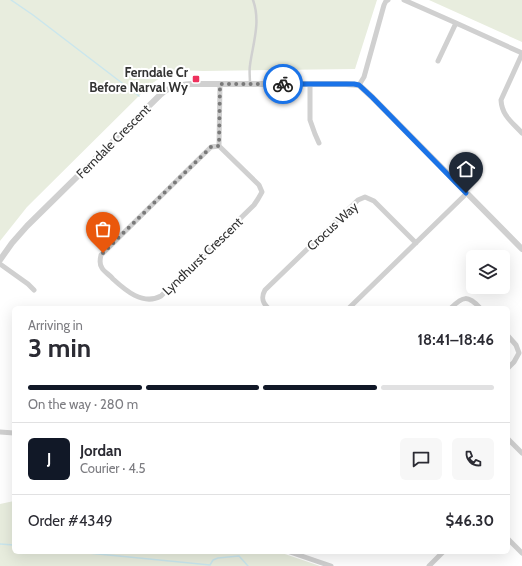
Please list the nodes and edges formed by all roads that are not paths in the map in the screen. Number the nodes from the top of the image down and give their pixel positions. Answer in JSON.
{"nodes":[{"id":1,"x":254,"y":0,"type":"edge"},
{"id":2,"x":388,"y":0,"type":"edge"},
{"id":3,"x":404,"y":0,"type":"edge"},
{"id":4,"x":456,"y":23,"type":"junction"},
{"id":5,"x":522,"y":53,"type":"edge"},
{"id":6,"x":438,"y":61,"type":"dead end"},
{"id":7,"x":220,"y":84,"type":"junction"},
{"id":8,"x":250,"y":84,"type":"junction"},
{"id":9,"x":310,"y":84,"type":"junction"},
{"id":10,"x":359,"y":85,"type":"junction"},
{"id":11,"x":522,"y":133,"type":"edge"},
{"id":12,"x":319,"y":143,"type":"dead end"},
{"id":13,"x":219,"y":146,"type":"junction"},
{"id":14,"x":466,"y":193,"type":"junction"},
{"id":15,"x":416,"y":243,"type":"junction"},
{"id":16,"x":522,"y":249,"type":"edge"},
{"id":17,"x":0,"y":260,"type":"edge"},
{"id":18,"x":0,"y":264,"type":"edge"},
{"id":19,"x":34,"y":290,"type":"dead end"},
{"id":20,"x":266,"y":306,"type":"edge"},
{"id":21,"x":351,"y":306,"type":"edge"},
{"id":22,"x":453,"y":306,"type":"edge"},
{"id":23,"x":478,"y":306,"type":"edge"},
{"id":24,"x":510,"y":338,"type":"edge"},
{"id":25,"x":510,"y":366,"type":"edge"},
{"id":26,"x":0,"y":432,"type":"edge"},
{"id":27,"x":12,"y":433,"type":"edge"},
{"id":28,"x":510,"y":440,"type":"edge"},
{"id":29,"x":522,"y":453,"type":"edge"},
{"id":30,"x":510,"y":541,"type":"edge"},
{"id":31,"x":522,"y":553,"type":"edge"},
{"id":32,"x":296,"y":554,"type":"edge"},
{"id":33,"x":441,"y":554,"type":"edge"},
{"id":34,"x":331,"y":566,"type":"edge"},
{"id":35,"x":429,"y":566,"type":"edge"}],
"edges":[{"from":1,"to":8,"type":"lane"},
{"from":2,"to":10,"type":"street"},
{"from":3,"to":4,"type":"street"},
{"from":4,"to":5,"type":"street"},
{"from":4,"to":6,"type":"street"},
{"from":5,"to":11,"type":"street"},
{"from":7,"to":8,"type":"street","name":"Ferndale Crescent"},
{"from":7,"to":13,"type":"street"},
{"from":7,"to":17,"type":"street","name":"Ferndale Crescent"},
{"from":8,"to":9,"type":"street","name":"Ferndale Crescent"},
{"from":9,"to":10,"type":"street","name":"Ferndale Crescent"},
{"from":9,"to":12,"type":"street"},
{"from":10,"to":14,"type":"street"},
{"from":13,"to":13,"type":"street","name":"Lyndhurst Crescent"},
{"from":14,"to":15,"type":"street"},
{"from":14,"to":16,"type":"street"},
{"from":15,"to":20,"type":"street","name":"Crocus Way"},
{"from":15,"to":21,"type":"street"},
{"from":18,"to":19,"type":"street"},
{"from":22,"to":23,"type":"street"},
{"from":24,"to":25,"type":"street"},
{"from":26,"to":27,"type":"street"},
{"from":28,"to":29,"type":"street"},
{"from":30,"to":31,"type":"street"},
{"from":32,"to":34,"type":"street"},
{"from":33,"to":35,"type":"street"}]}
